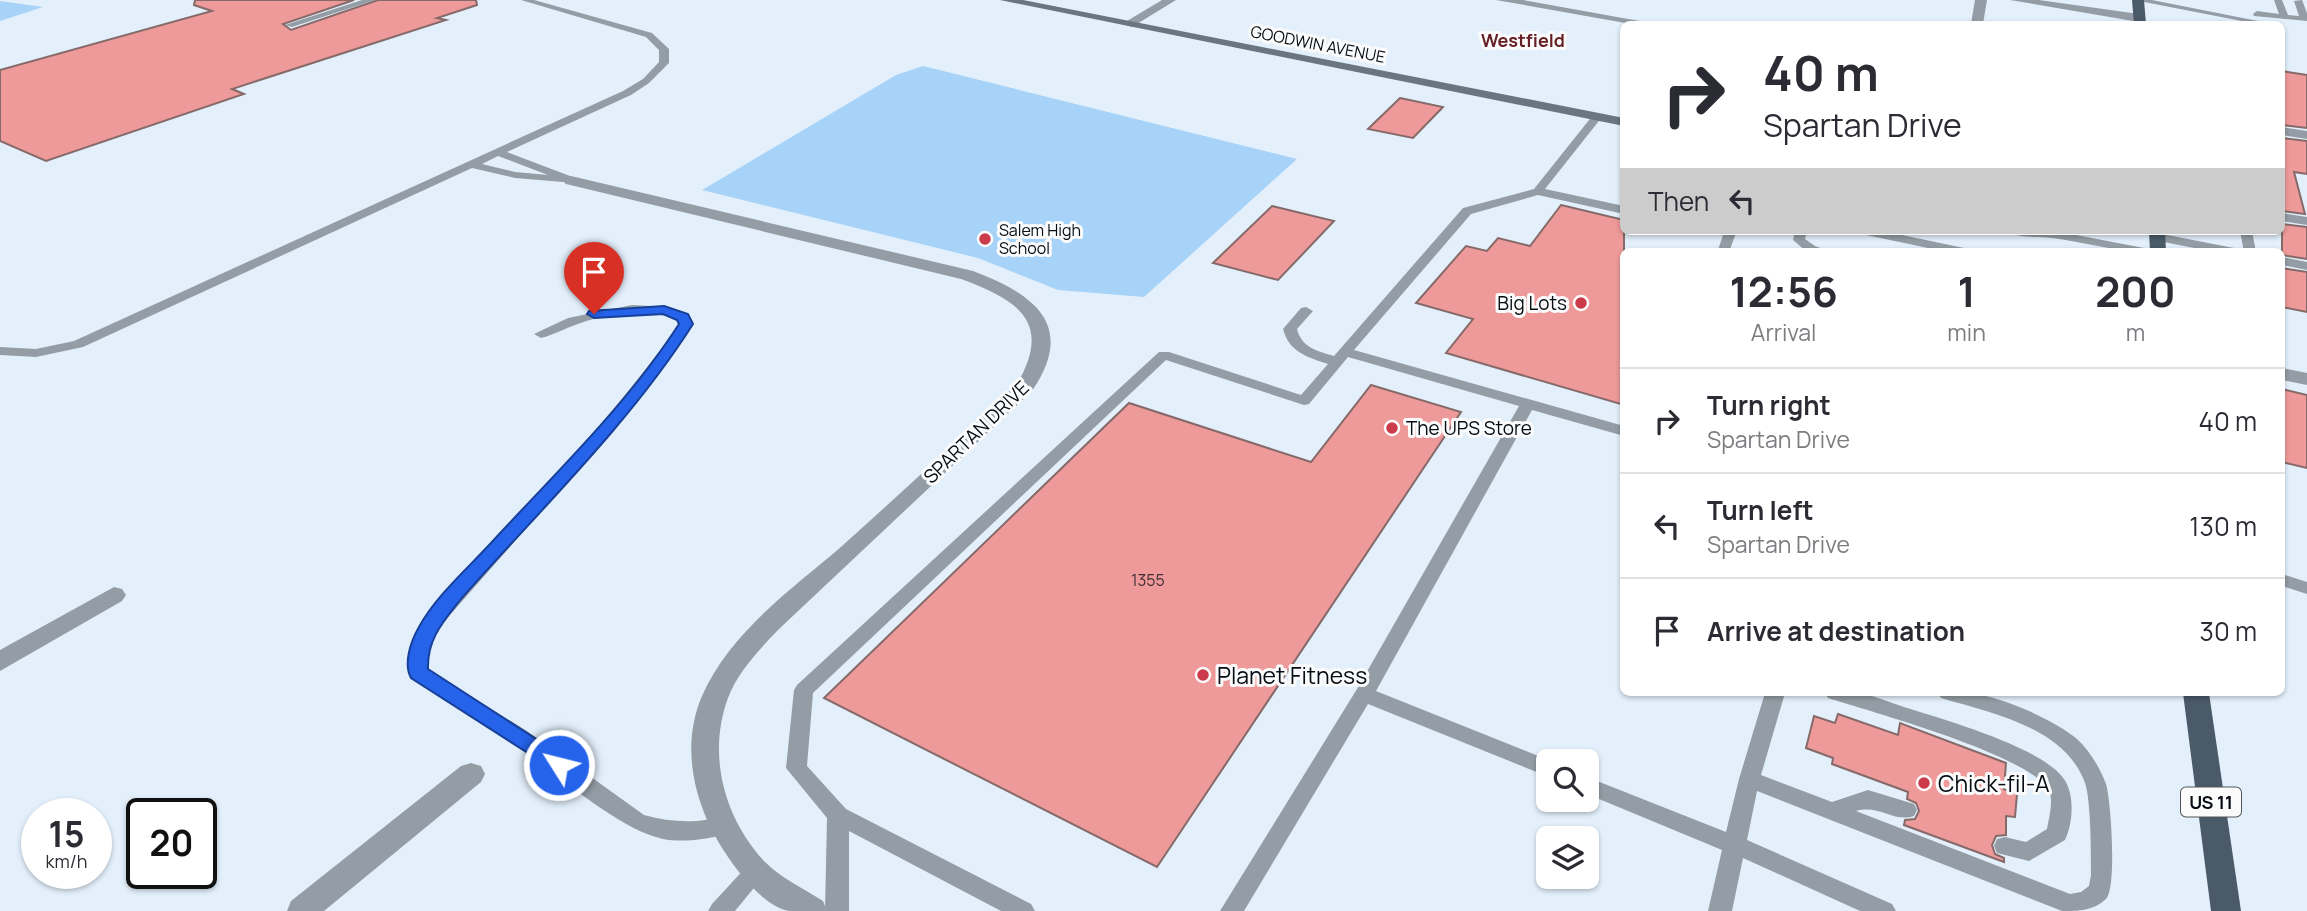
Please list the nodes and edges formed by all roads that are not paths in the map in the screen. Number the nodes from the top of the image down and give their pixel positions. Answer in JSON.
{"nodes":[{"id":1,"x":371,"y":0,"type":"edge"},
{"id":2,"x":525,"y":0,"type":"edge"},
{"id":3,"x":1006,"y":0,"type":"edge"},
{"id":4,"x":1170,"y":0,"type":"edge"},
{"id":5,"x":1502,"y":0,"type":"edge"},
{"id":6,"x":1982,"y":0,"type":"edge"},
{"id":7,"x":2016,"y":0,"type":"edge"},
{"id":8,"x":2195,"y":0,"type":"edge"},
{"id":9,"x":2278,"y":0,"type":"edge"},
{"id":10,"x":2298,"y":1,"type":"edge"},
{"id":11,"x":2066,"y":4,"type":"edge"},
{"id":12,"x":2139,"y":10,"type":"edge"},
{"id":13,"x":2305,"y":14,"type":"edge"},
{"id":14,"x":1632,"y":21,"type":"edge"},
{"id":15,"x":1978,"y":21,"type":"edge"},
{"id":16,"x":2246,"y":21,"type":"edge"},
{"id":17,"x":2278,"y":21,"type":"edge"},
{"id":18,"x":2283,"y":21,"type":"edge"},
{"id":19,"x":2285,"y":22,"type":"edge"},
{"id":20,"x":2285,"y":23,"type":"edge"},
{"id":21,"x":1128,"y":24,"type":"junction"},
{"id":22,"x":289,"y":25,"type":"dead end"},
{"id":23,"x":2307,"y":30,"type":"edge"},
{"id":24,"x":1597,"y":117,"type":"junction"},
{"id":25,"x":1620,"y":121,"type":"edge"},
{"id":26,"x":2285,"y":131,"type":"edge"},
{"id":27,"x":2307,"y":135,"type":"edge"},
{"id":28,"x":497,"y":152,"type":"junction"},
{"id":29,"x":470,"y":164,"type":"junction"},
{"id":30,"x":571,"y":181,"type":"junction"},
{"id":31,"x":1538,"y":191,"type":"junction"},
{"id":32,"x":1620,"y":209,"type":"edge"},
{"id":33,"x":2285,"y":217,"type":"edge"},
{"id":34,"x":2307,"y":221,"type":"edge"},
{"id":35,"x":1885,"y":235,"type":"edge"},
{"id":36,"x":1919,"y":235,"type":"edge"},
{"id":37,"x":2051,"y":235,"type":"edge"},
{"id":38,"x":2157,"y":240,"type":"edge"},
{"id":39,"x":2086,"y":246,"type":"edge"},
{"id":40,"x":1945,"y":248,"type":"edge"},
{"id":41,"x":1958,"y":248,"type":"edge"},
{"id":42,"x":2105,"y":248,"type":"edge"},
{"id":43,"x":2208,"y":248,"type":"edge"},
{"id":44,"x":2285,"y":262,"type":"edge"},
{"id":45,"x":2307,"y":266,"type":"edge"},
{"id":46,"x":1306,"y":312,"type":"dead end"},
{"id":47,"x":541,"y":334,"type":"dead end"},
{"id":48,"x":0,"y":351,"type":"edge"},
{"id":49,"x":1341,"y":357,"type":"junction"},
{"id":50,"x":2285,"y":375,"type":"edge"},
{"id":51,"x":2307,"y":379,"type":"edge"},
{"id":52,"x":1527,"y":405,"type":"junction"},
{"id":53,"x":1620,"y":430,"type":"edge"},
{"id":54,"x":2285,"y":581,"type":"edge"},
{"id":55,"x":2307,"y":588,"type":"edge"},
{"id":56,"x":114,"y":595,"type":"dead end"},
{"id":57,"x":0,"y":662,"type":"edge"},
{"id":58,"x":1364,"y":694,"type":"junction"},
{"id":59,"x":1774,"y":696,"type":"edge"},
{"id":60,"x":1844,"y":696,"type":"edge"},
{"id":61,"x":1956,"y":696,"type":"edge"},
{"id":62,"x":2196,"y":696,"type":"edge"},
{"id":63,"x":1536,"y":764,"type":"edge"},
{"id":64,"x":471,"y":774,"type":"dead end"},
{"id":65,"x":1749,"y":779,"type":"junction"},
{"id":66,"x":1599,"y":790,"type":"edge"},
{"id":67,"x":1834,"y":810,"type":"junction"},
{"id":68,"x":1906,"y":810,"type":"dead end"},
{"id":69,"x":838,"y":816,"type":"junction"},
{"id":70,"x":724,"y":826,"type":"junction"},
{"id":71,"x":1735,"y":845,"type":"junction"},
{"id":72,"x":2006,"y":846,"type":"dead end"},
{"id":73,"x":756,"y":872,"type":"junction"},
{"id":74,"x":302,"y":911,"type":"edge"},
{"id":75,"x":720,"y":911,"type":"edge"},
{"id":76,"x":811,"y":911,"type":"edge"},
{"id":77,"x":837,"y":911,"type":"edge"},
{"id":78,"x":1023,"y":911,"type":"edge"},
{"id":79,"x":1232,"y":911,"type":"edge"},
{"id":80,"x":1720,"y":911,"type":"edge"},
{"id":81,"x":1884,"y":911,"type":"edge"},
{"id":82,"x":2226,"y":911,"type":"edge"}],
"edges":[{"from":1,"to":22,"type":"lane"},
{"from":2,"to":28,"type":"lane"},
{"from":3,"to":21,"type":"street","name":"GOODWIN AVENUE"},
{"from":4,"to":21,"type":"street"},
{"from":5,"to":14,"type":"street"},
{"from":6,"to":15,"type":"street"},
{"from":7,"to":11,"type":"street"},
{"from":8,"to":17,"type":"lane"},
{"from":9,"to":18,"type":"lane"},
{"from":10,"to":13,"type":"lane"},
{"from":11,"to":12,"type":"street"},
{"from":12,"to":16,"type":"lane"},
{"from":13,"to":19,"type":"lane"},
{"from":20,"to":23,"type":"lane"},
{"from":21,"to":24,"type":"street","name":"GOODWIN AVENUE"},
{"from":24,"to":25,"type":"street","name":"GOODWIN AVENUE"},
{"from":24,"to":31,"type":"lane"},
{"from":26,"to":27,"type":"street"},
{"from":28,"to":29,"type":"lane"},
{"from":28,"to":30,"type":"lane"},
{"from":29,"to":30,"type":"lane"},
{"from":29,"to":48,"type":"lane"},
{"from":30,"to":70,"type":"street","name":"SPARTAN DRIVE"},
{"from":31,"to":32,"type":"lane"},
{"from":31,"to":49,"type":"lane"},
{"from":33,"to":34,"type":"lane"},
{"from":35,"to":40,"type":"lane"},
{"from":36,"to":41,"type":"lane"},
{"from":37,"to":39,"type":"lane"},
{"from":38,"to":43,"type":"lane"},
{"from":39,"to":42,"type":"lane"},
{"from":44,"to":45,"type":"lane"},
{"from":46,"to":49,"type":"lane"},
{"from":47,"to":70,"type":"lane"},
{"from":49,"to":52,"type":"lane"},
{"from":49,"to":69,"type":"lane"},
{"from":50,"to":51,"type":"street"},
{"from":52,"to":53,"type":"lane"},
{"from":52,"to":58,"type":"lane"},
{"from":54,"to":55,"type":"lane"},
{"from":56,"to":57,"type":"street"},
{"from":58,"to":63,"type":"lane"},
{"from":58,"to":79,"type":"lane"},
{"from":59,"to":65,"type":"lane"},
{"from":60,"to":72,"type":"lane"},
{"from":61,"to":67,"type":"lane"},
{"from":62,"to":82,"type":"main road","number":"US 11"},
{"from":64,"to":74,"type":"street"},
{"from":65,"to":67,"type":"lane"},
{"from":65,"to":71,"type":"lane"},
{"from":66,"to":71,"type":"lane"},
{"from":67,"to":68,"type":"lane"},
{"from":69,"to":77,"type":"lane"},
{"from":69,"to":78,"type":"lane"},
{"from":70,"to":73,"type":"street","name":"SPARTAN DRIVE"},
{"from":71,"to":80,"type":"lane"},
{"from":71,"to":81,"type":"lane"},
{"from":73,"to":75,"type":"lane"},
{"from":73,"to":76,"type":"street","name":"SPARTAN DRIVE"}]}
